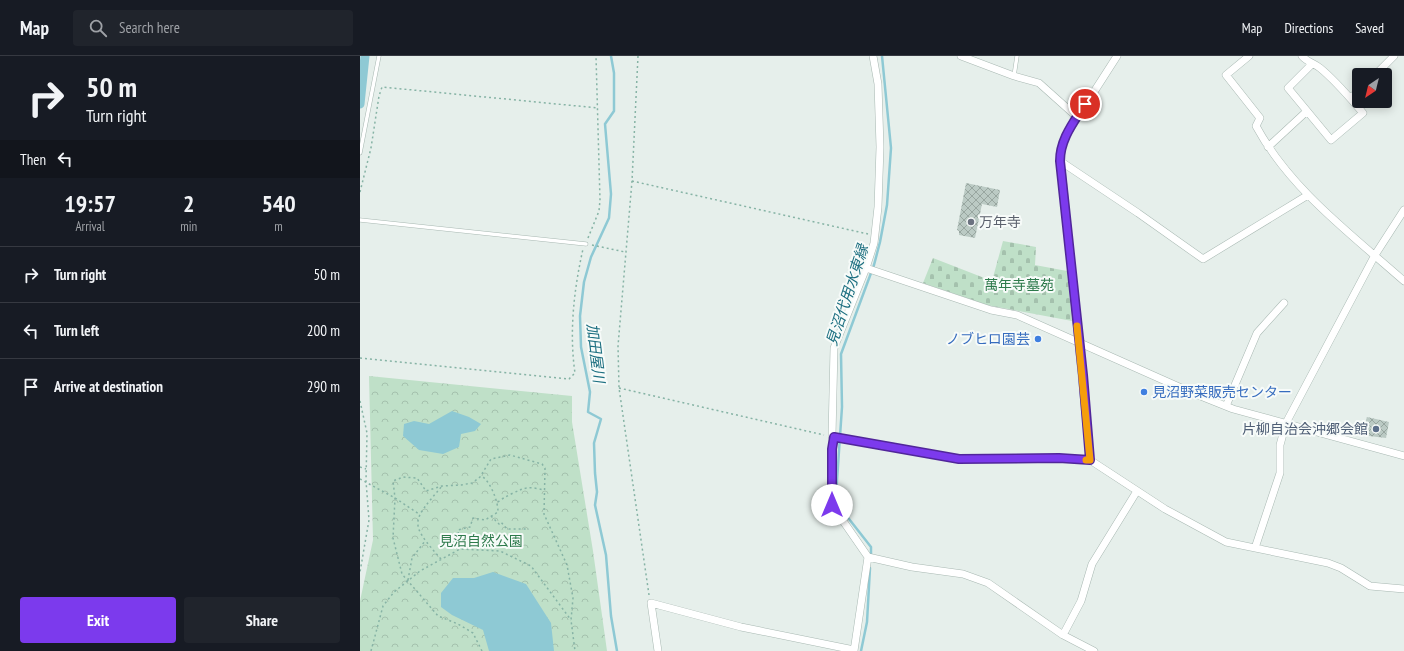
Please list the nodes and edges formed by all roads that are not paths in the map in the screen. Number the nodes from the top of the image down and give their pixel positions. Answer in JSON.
{"nodes":[{"id":1,"x":379,"y":56,"type":"edge"},
{"id":2,"x":873,"y":56,"type":"edge"},
{"id":3,"x":961,"y":56,"type":"edge"},
{"id":4,"x":1017,"y":56,"type":"edge"},
{"id":5,"x":1117,"y":56,"type":"edge"},
{"id":6,"x":1249,"y":56,"type":"edge"},
{"id":7,"x":1302,"y":56,"type":"edge"},
{"id":8,"x":1394,"y":56,"type":"edge"},
{"id":9,"x":977,"y":59,"type":"edge"},
{"id":10,"x":1312,"y":64,"type":"junction"},
{"id":11,"x":1382,"y":68,"type":"edge"},
{"id":12,"x":1014,"y":76,"type":"junction"},
{"id":13,"x":1350,"y":98,"type":"joint"},
{"id":14,"x":1307,"y":111,"type":"junction"},
{"id":15,"x":1077,"y":117,"type":"junction"},
{"id":16,"x":1268,"y":147,"type":"junction"},
{"id":17,"x":360,"y":153,"type":"edge"},
{"id":18,"x":1060,"y":161,"type":"junction"},
{"id":19,"x":1308,"y":195,"type":"junction"},
{"id":20,"x":1404,"y":210,"type":"edge"},
{"id":21,"x":360,"y":220,"type":"edge"},
{"id":22,"x":586,"y":244,"type":"road end"},
{"id":23,"x":1375,"y":255,"type":"junction"},
{"id":24,"x":866,"y":268,"type":"junction"},
{"id":25,"x":1404,"y":281,"type":"edge"},
{"id":26,"x":1284,"y":303,"type":"dead end"},
{"id":27,"x":1079,"y":343,"type":"junction"},
{"id":28,"x":1226,"y":406,"type":"junction"},
{"id":29,"x":1286,"y":423,"type":"junction"},
{"id":30,"x":832,"y":436,"type":"road end"},
{"id":31,"x":1404,"y":456,"type":"edge"},
{"id":32,"x":1090,"y":460,"type":"junction"},
{"id":33,"x":1137,"y":491,"type":"junction"},
{"id":34,"x":1255,"y":548,"type":"junction"},
{"id":35,"x":868,"y":557,"type":"junction"},
{"id":36,"x":1404,"y":589,"type":"edge"},
{"id":37,"x":1063,"y":635,"type":"junction"},
{"id":38,"x":854,"y":650,"type":"edge"},
{"id":39,"x":658,"y":651,"type":"edge"},
{"id":40,"x":1094,"y":651,"type":"edge"}],
"edges":[{"from":1,"to":17,"type":"lane"},
{"from":2,"to":24,"type":"street"},
{"from":3,"to":9,"type":"street"},
{"from":4,"to":12,"type":"lane"},
{"from":5,"to":15,"type":"street"},
{"from":6,"to":16,"type":"street"},
{"from":7,"to":10,"type":"street"},
{"from":8,"to":11,"type":"street"},
{"from":9,"to":12,"type":"street"},
{"from":10,"to":13,"type":"street"},
{"from":10,"to":14,"type":"street"},
{"from":12,"to":15,"type":"street"},
{"from":13,"to":14,"type":"street"},
{"from":14,"to":16,"type":"street"},
{"from":15,"to":18,"type":"street"},
{"from":16,"to":19,"type":"street"},
{"from":18,"to":19,"type":"street"},
{"from":18,"to":27,"type":"street"},
{"from":19,"to":23,"type":"street"},
{"from":20,"to":23,"type":"street"},
{"from":21,"to":22,"type":"lane"},
{"from":23,"to":25,"type":"street"},
{"from":23,"to":29,"type":"street"},
{"from":24,"to":27,"type":"street"},
{"from":24,"to":30,"type":"street"},
{"from":26,"to":28,"type":"street"},
{"from":27,"to":28,"type":"street"},
{"from":27,"to":32,"type":"street"},
{"from":28,"to":29,"type":"street"},
{"from":29,"to":31,"type":"street"},
{"from":29,"to":34,"type":"street"},
{"from":32,"to":33,"type":"street"},
{"from":32,"to":35,"type":"street"},
{"from":33,"to":34,"type":"street"},
{"from":33,"to":37,"type":"street"},
{"from":34,"to":36,"type":"street"},
{"from":35,"to":37,"type":"street"},
{"from":35,"to":38,"type":"street"},
{"from":37,"to":40,"type":"street"},
{"from":38,"to":39,"type":"street"}]}
